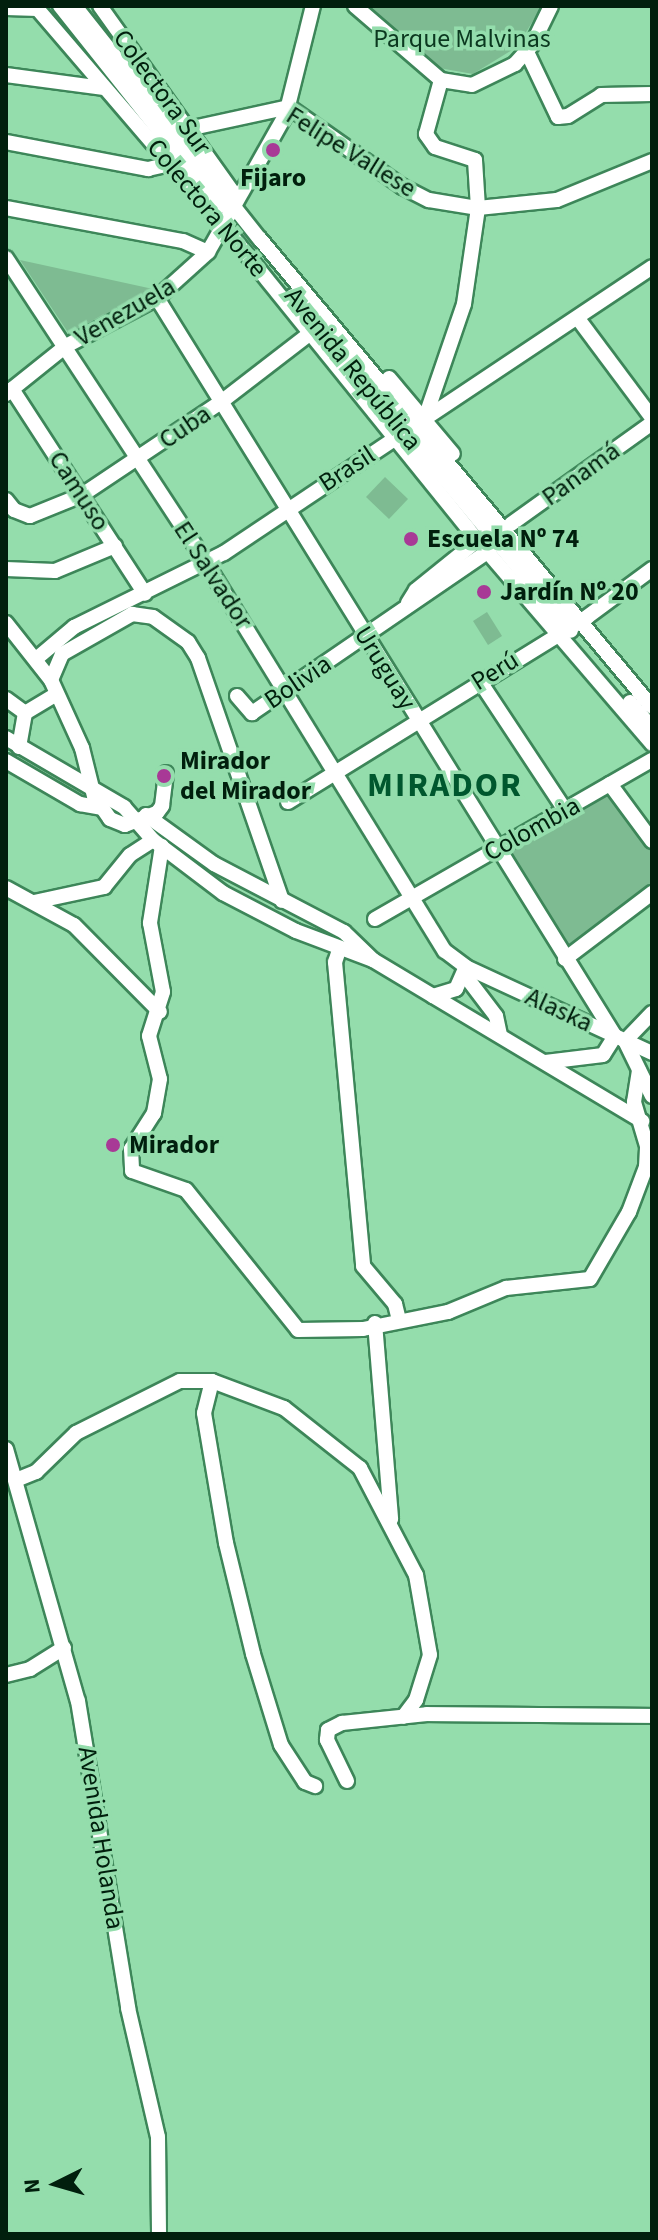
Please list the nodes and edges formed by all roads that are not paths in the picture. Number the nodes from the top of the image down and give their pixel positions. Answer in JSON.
{"nodes":[{"id":1,"x":60,"y":6,"type":"edge"},
{"id":2,"x":75,"y":6,"type":"edge"},
{"id":3,"x":100,"y":6,"type":"edge"},
{"id":4,"x":313,"y":6,"type":"edge"},
{"id":5,"x":355,"y":6,"type":"edge"},
{"id":6,"x":553,"y":7,"type":"edge"},
{"id":7,"x":6,"y":8,"type":"edge"},
{"id":8,"x":36,"y":8,"type":"edge"},
{"id":9,"x":527,"y":52,"type":"junction"},
{"id":10,"x":6,"y":75,"type":"edge"},
{"id":11,"x":441,"y":80,"type":"junction"},
{"id":12,"x":104,"y":88,"type":"junction"},
{"id":13,"x":652,"y":94,"type":"edge"},
{"id":14,"x":289,"y":107,"type":"junction"},
{"id":15,"x":188,"y":129,"type":"junction"},
{"id":16,"x":6,"y":142,"type":"edge"},
{"id":17,"x":652,"y":161,"type":"edge"},
{"id":18,"x":170,"y":164,"type":"junction"},
{"id":19,"x":6,"y":208,"type":"edge"},
{"id":20,"x":478,"y":208,"type":"junction"},
{"id":21,"x":230,"y":211,"type":"junction"},
{"id":22,"x":208,"y":252,"type":"junction"},
{"id":23,"x":6,"y":258,"type":"edge"},
{"id":24,"x":650,"y":274,"type":"edge"},
{"id":25,"x":157,"y":298,"type":"junction"},
{"id":26,"x":579,"y":320,"type":"junction"},
{"id":27,"x":315,"y":330,"type":"junction"},
{"id":28,"x":66,"y":346,"type":"junction"},
{"id":29,"x":9,"y":391,"type":"edge"},
{"id":30,"x":221,"y":402,"type":"junction"},
{"id":31,"x":652,"y":420,"type":"edge"},
{"id":32,"x":410,"y":428,"type":"junction"},
{"id":33,"x":138,"y":459,"type":"junction"},
{"id":34,"x":82,"y":495,"type":"junction"},
{"id":35,"x":6,"y":500,"type":"edge"},
{"id":36,"x":287,"y":508,"type":"junction"},
{"id":37,"x":511,"y":524,"type":"junction"},
{"id":38,"x":478,"y":540,"type":"junction"},
{"id":39,"x":115,"y":546,"type":"junction"},
{"id":40,"x":489,"y":551,"type":"junction"},
{"id":41,"x":204,"y":560,"type":"junction"},
{"id":42,"x":6,"y":569,"type":"edge"},
{"id":43,"x":652,"y":569,"type":"edge"},
{"id":44,"x":145,"y":594,"type":"junction"},
{"id":45,"x":404,"y":610,"type":"junction"},
{"id":46,"x":6,"y":623,"type":"edge"},
{"id":47,"x":574,"y":624,"type":"junction"},
{"id":48,"x":365,"y":637,"type":"junction"},
{"id":49,"x":36,"y":659,"type":"junction"},
{"id":50,"x":479,"y":680,"type":"junction"},
{"id":51,"x":53,"y":688,"type":"junction"},
{"id":52,"x":286,"y":691,"type":"junction"},
{"id":53,"x":652,"y":695,"type":"edge"},
{"id":54,"x":237,"y":696,"type":"dead end"},
{"id":55,"x":652,"y":707,"type":"edge"},
{"id":56,"x":13,"y":708,"type":"edge"},
{"id":57,"x":417,"y":720,"type":"junction"},
{"id":58,"x":652,"y":728,"type":"edge"},
{"id":59,"x":6,"y":738,"type":"edge"},
{"id":60,"x":652,"y":744,"type":"edge"},
{"id":61,"x":19,"y":747,"type":"junction"},
{"id":62,"x":652,"y":760,"type":"edge"},
{"id":63,"x":6,"y":761,"type":"edge"},
{"id":64,"x":336,"y":771,"type":"junction"},
{"id":65,"x":166,"y":773,"type":"dead end"},
{"id":66,"x":610,"y":784,"type":"junction"},
{"id":67,"x":92,"y":789,"type":"junction"},
{"id":68,"x":288,"y":802,"type":"dead end"},
{"id":69,"x":103,"y":808,"type":"junction"},
{"id":70,"x":565,"y":810,"type":"junction"},
{"id":71,"x":146,"y":818,"type":"junction"},
{"id":72,"x":652,"y":841,"type":"edge"},
{"id":73,"x":157,"y":843,"type":"junction"},
{"id":74,"x":498,"y":847,"type":"junction"},
{"id":75,"x":6,"y":888,"type":"edge"},
{"id":76,"x":652,"y":893,"type":"edge"},
{"id":77,"x":411,"y":897,"type":"junction"},
{"id":78,"x":282,"y":901,"type":"junction"},
{"id":79,"x":34,"y":902,"type":"junction"},
{"id":80,"x":375,"y":919,"type":"dead end"},
{"id":81,"x":339,"y":950,"type":"junction"},
{"id":82,"x":565,"y":959,"type":"junction"},
{"id":83,"x":373,"y":960,"type":"junction"},
{"id":84,"x":465,"y":970,"type":"junction"},
{"id":85,"x":433,"y":996,"type":"junction"},
{"id":86,"x":160,"y":1012,"type":"junction"},
{"id":87,"x":652,"y":1013,"type":"edge"},
{"id":88,"x":500,"y":1035,"type":"junction"},
{"id":89,"x":620,"y":1038,"type":"junction"},
{"id":90,"x":652,"y":1053,"type":"edge"},
{"id":91,"x":545,"y":1062,"type":"junction"},
{"id":92,"x":639,"y":1070,"type":"junction"},
{"id":93,"x":652,"y":1096,"type":"edge"},
{"id":94,"x":637,"y":1119,"type":"junction"},
{"id":95,"x":652,"y":1127,"type":"edge"},
{"id":96,"x":399,"y":1320,"type":"junction"},
{"id":97,"x":375,"y":1323,"type":"junction"},
{"id":98,"x":212,"y":1381,"type":"junction"},
{"id":99,"x":6,"y":1449,"type":"edge"},
{"id":100,"x":16,"y":1480,"type":"junction"},
{"id":101,"x":392,"y":1531,"type":"junction"},
{"id":102,"x":64,"y":1648,"type":"junction"},
{"id":103,"x":6,"y":1675,"type":"edge"},
{"id":104,"x":652,"y":1716,"type":"edge"},
{"id":105,"x":403,"y":1717,"type":"junction"},
{"id":106,"x":347,"y":1781,"type":"dead end"},
{"id":107,"x":315,"y":1786,"type":"dead end"},
{"id":108,"x":159,"y":2234,"type":"edge"}],
"edges":[{"from":1,"to":21,"type":"street"},
{"from":2,"to":21,"type":"street"},
{"from":3,"to":15,"type":"street","name":"Colectora Sur"},
{"from":4,"to":14,"type":"street","name":"Venezuela"},
{"from":5,"to":11,"type":"street"},
{"from":6,"to":9,"type":"street"},
{"from":7,"to":8,"type":"street"},
{"from":8,"to":12,"type":"street","name":"Colectora Norte"},
{"from":9,"to":11,"type":"street"},
{"from":9,"to":13,"type":"street"},
{"from":10,"to":12,"type":"street"},
{"from":11,"to":20,"type":"street"},
{"from":12,"to":18,"type":"street","name":"Colectora Norte"},
{"from":14,"to":15,"type":"street","name":"Felipe Vallese"},
{"from":14,"to":20,"type":"street","name":"Felipe Vallese"},
{"from":14,"to":21,"type":"street","name":"Venezuela"},
{"from":15,"to":21,"type":"street","name":"Colectora Sur"},
{"from":16,"to":18,"type":"street"},
{"from":17,"to":20,"type":"street","name":"Felipe Vallese"},
{"from":18,"to":21,"type":"street","name":"Colectora Norte"},
{"from":19,"to":22,"type":"street"},
{"from":20,"to":32,"type":"street"},
{"from":21,"to":22,"type":"street","name":"Venezuela"},
{"from":21,"to":27,"type":"street","name":"Colectora Norte"},
{"from":21,"to":32,"type":"street","name":"Colectora Sur"},
{"from":22,"to":25,"type":"street","name":"Venezuela"},
{"from":23,"to":28,"type":"street","name":"El Salvador"},
{"from":24,"to":26,"type":"street","name":"Brasil"},
{"from":25,"to":28,"type":"street","name":"Venezuela"},
{"from":25,"to":30,"type":"street","name":"Uruguay"},
{"from":26,"to":31,"type":"street"},
{"from":26,"to":32,"type":"street","name":"Brasil"},
{"from":27,"to":30,"type":"street","name":"Cuba"},
{"from":27,"to":32,"type":"street","name":"Colectora Norte"},
{"from":28,"to":29,"type":"street","name":"Venezuela"},
{"from":28,"to":33,"type":"street","name":"El Salvador"},
{"from":29,"to":34,"type":"street","name":"Camuso"},
{"from":30,"to":33,"type":"street","name":"Cuba"},
{"from":30,"to":36,"type":"street","name":"Uruguay"},
{"from":31,"to":37,"type":"street","name":"Panamá"},
{"from":32,"to":36,"type":"street","name":"Brasil"},
{"from":32,"to":37,"type":"street","name":"Colectora Sur"},
{"from":32,"to":38,"type":"street","name":"Colectora Norte"},
{"from":32,"to":47,"type":"street","name":"Avenida República"},
{"from":33,"to":34,"type":"street","name":"Cuba"},
{"from":33,"to":41,"type":"street","name":"El Salvador"},
{"from":34,"to":35,"type":"street","name":"Cuba"},
{"from":34,"to":39,"type":"street","name":"Camuso"},
{"from":36,"to":41,"type":"street","name":"Brasil"},
{"from":36,"to":48,"type":"street","name":"Uruguay"},
{"from":37,"to":47,"type":"street","name":"Colectora Sur"},
{"from":38,"to":40,"type":"street","name":"Colectora Norte"},
{"from":38,"to":45,"type":"street","name":"Bolivia"},
{"from":39,"to":42,"type":"street"},
{"from":39,"to":44,"type":"street","name":"Camuso"},
{"from":40,"to":45,"type":"street","name":"Bolivia"},
{"from":40,"to":47,"type":"street","name":"Colectora Norte"},
{"from":41,"to":44,"type":"street","name":"Brasil"},
{"from":41,"to":52,"type":"street","name":"El Salvador"},
{"from":43,"to":47,"type":"street","name":"Perú"},
{"from":44,"to":49,"type":"street","name":"Brasil"},
{"from":45,"to":48,"type":"street","name":"Bolivia"},
{"from":46,"to":49,"type":"street"},
{"from":47,"to":50,"type":"street","name":"Perú"},
{"from":47,"to":53,"type":"street","name":"Colectora Sur"},
{"from":47,"to":55,"type":"street","name":"Avenida República"},
{"from":47,"to":58,"type":"street","name":"Avenida República"},
{"from":47,"to":60,"type":"street","name":"Colectora Norte"},
{"from":48,"to":52,"type":"street","name":"Bolivia"},
{"from":48,"to":57,"type":"street","name":"Uruguay"},
{"from":49,"to":51,"type":"street"},
{"from":50,"to":57,"type":"street","name":"Perú"},
{"from":50,"to":70,"type":"street"},
{"from":51,"to":56,"type":"street"},
{"from":51,"to":67,"type":"street"},
{"from":51,"to":78,"type":"street"},
{"from":52,"to":54,"type":"street","name":"Bolivia"},
{"from":52,"to":64,"type":"street","name":"El Salvador"},
{"from":56,"to":61,"type":"street"},
{"from":57,"to":64,"type":"street","name":"Perú"},
{"from":57,"to":74,"type":"street","name":"Uruguay"},
{"from":59,"to":61,"type":"street"},
{"from":61,"to":67,"type":"street"},
{"from":62,"to":66,"type":"street","name":"Colombia"},
{"from":63,"to":69,"type":"street"},
{"from":64,"to":68,"type":"street","name":"Perú"},
{"from":64,"to":77,"type":"street","name":"El Salvador"},
{"from":65,"to":71,"type":"street"},
{"from":66,"to":70,"type":"street","name":"Colombia"},
{"from":66,"to":72,"type":"street"},
{"from":67,"to":69,"type":"street"},
{"from":67,"to":71,"type":"street"},
{"from":69,"to":71,"type":"street"},
{"from":70,"to":74,"type":"street","name":"Colombia"},
{"from":71,"to":73,"type":"street"},
{"from":71,"to":78,"type":"street"},
{"from":73,"to":79,"type":"street"},
{"from":73,"to":81,"type":"street"},
{"from":73,"to":86,"type":"street"},
{"from":74,"to":77,"type":"street","name":"Colombia"},
{"from":74,"to":82,"type":"street","name":"Uruguay"},
{"from":75,"to":79,"type":"street"},
{"from":76,"to":82,"type":"street"},
{"from":77,"to":80,"type":"street","name":"Colombia"},
{"from":77,"to":84,"type":"street","name":"El Salvador"},
{"from":78,"to":83,"type":"street"},
{"from":79,"to":86,"type":"street"},
{"from":81,"to":83,"type":"street"},
{"from":81,"to":96,"type":"street"},
{"from":82,"to":89,"type":"street","name":"Uruguay"},
{"from":83,"to":85,"type":"street"},
{"from":84,"to":85,"type":"street"},
{"from":84,"to":88,"type":"street"},
{"from":84,"to":89,"type":"street","name":"Alaska"},
{"from":85,"to":88,"type":"street"},
{"from":86,"to":97,"type":"street"},
{"from":87,"to":89,"type":"street"},
{"from":88,"to":91,"type":"street"},
{"from":89,"to":90,"type":"street","name":"Alaska"},
{"from":89,"to":91,"type":"street"},
{"from":89,"to":92,"type":"street","name":"Uruguay"},
{"from":91,"to":94,"type":"street"},
{"from":92,"to":93,"type":"street","name":"Uruguay"},
{"from":92,"to":94,"type":"street"},
{"from":94,"to":95,"type":"street"},
{"from":94,"to":96,"type":"street"},
{"from":96,"to":97,"type":"street"},
{"from":97,"to":101,"type":"street"},
{"from":98,"to":100,"type":"street"},
{"from":98,"to":101,"type":"street"},
{"from":98,"to":107,"type":"street"},
{"from":99,"to":100,"type":"street","name":"Avenida Holanda"},
{"from":100,"to":102,"type":"street","name":"Avenida Holanda"},
{"from":101,"to":105,"type":"street"},
{"from":102,"to":103,"type":"street"},
{"from":102,"to":108,"type":"street","name":"Avenida Holanda"},
{"from":104,"to":105,"type":"street"},
{"from":105,"to":106,"type":"street"}]}
